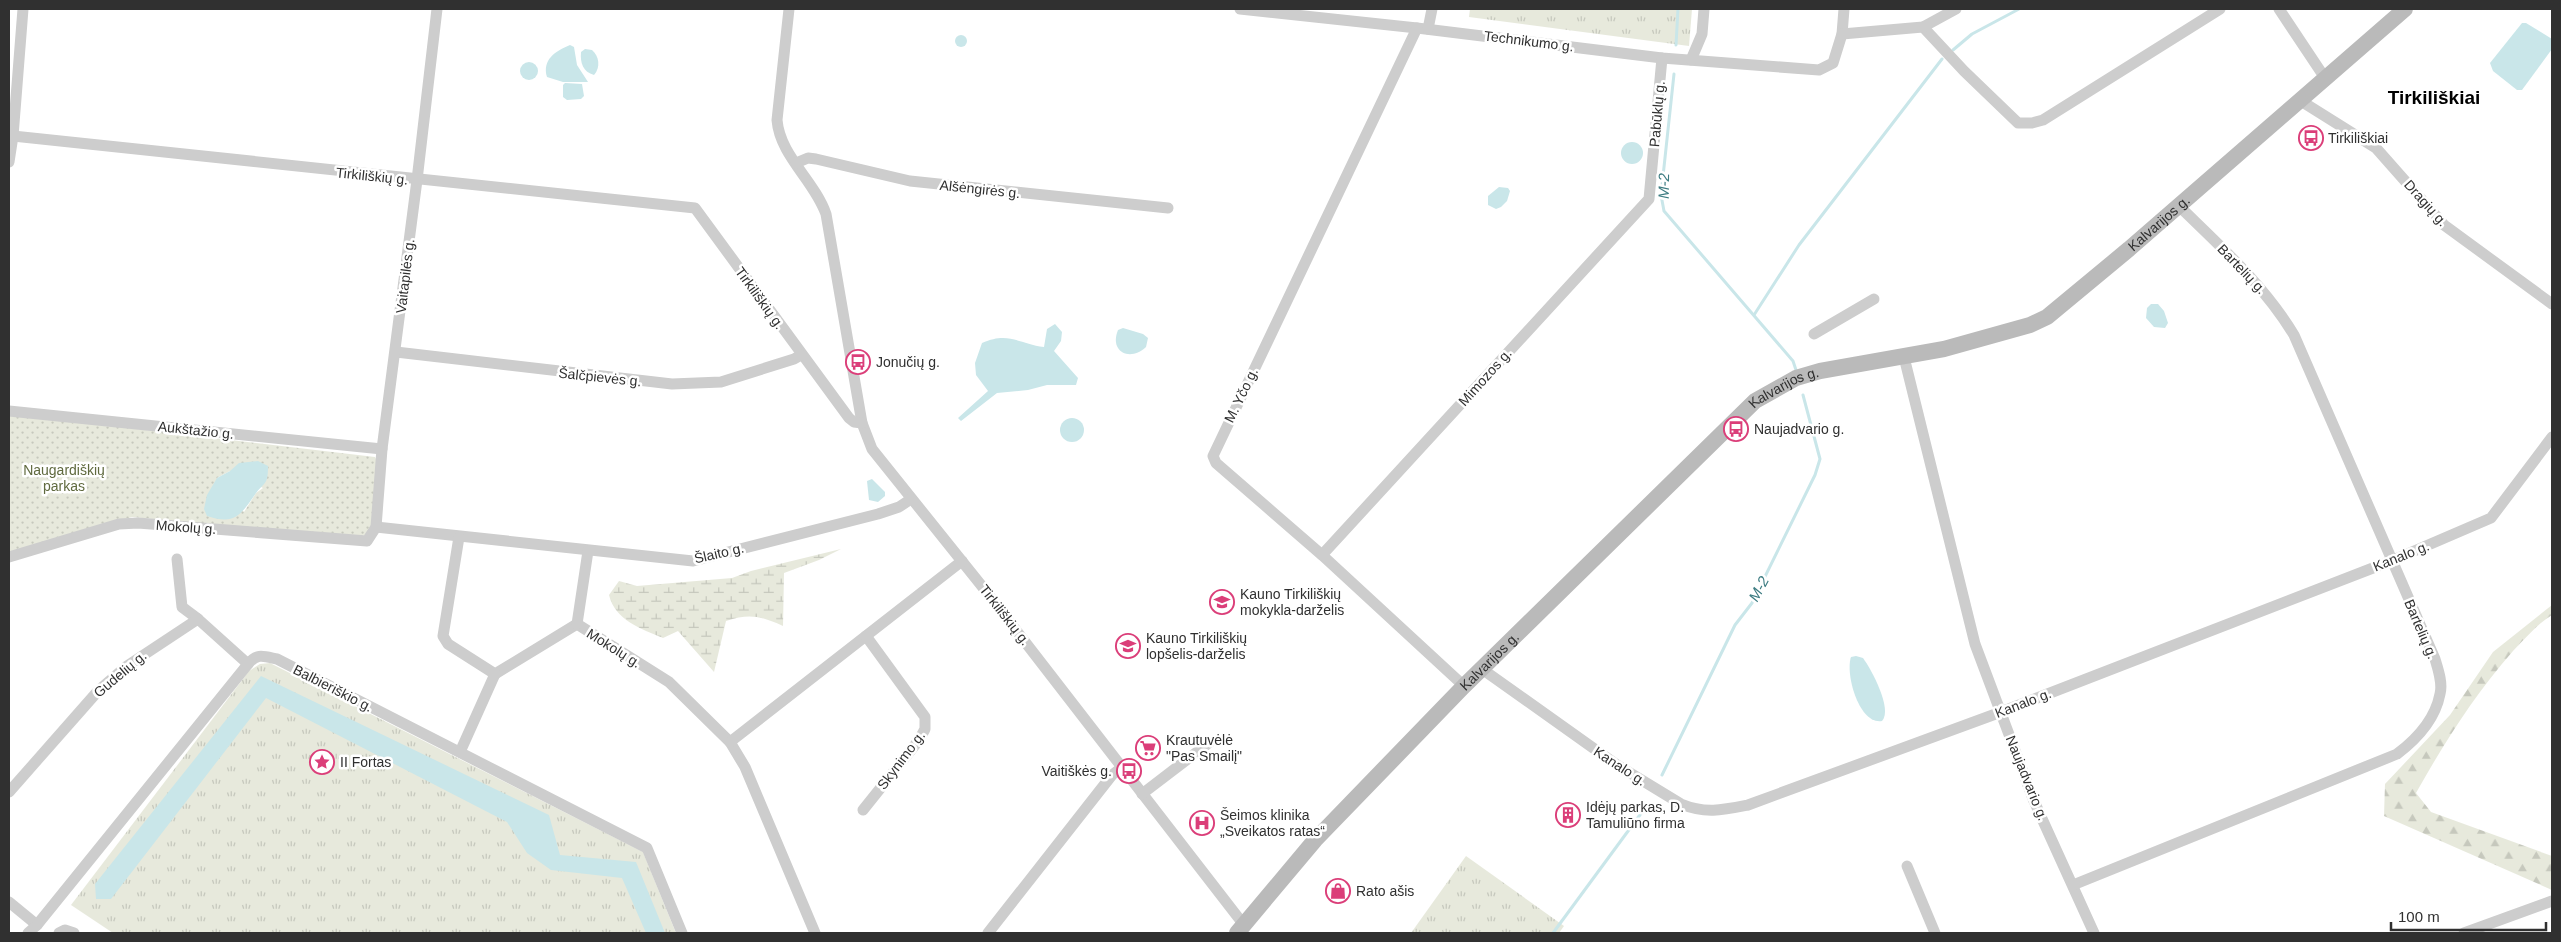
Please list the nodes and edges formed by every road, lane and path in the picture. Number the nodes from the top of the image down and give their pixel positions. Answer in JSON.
{"nodes":[{"id":1,"x":23,"y":9,"type":"edge"},
{"id":2,"x":436,"y":9,"type":"edge"},
{"id":3,"x":789,"y":9,"type":"edge"},
{"id":4,"x":1240,"y":9,"type":"edge"},
{"id":5,"x":1432,"y":9,"type":"edge"},
{"id":6,"x":1704,"y":9,"type":"edge"},
{"id":7,"x":1844,"y":9,"type":"edge"},
{"id":8,"x":1956,"y":9,"type":"edge"},
{"id":9,"x":2220,"y":9,"type":"edge"},
{"id":10,"x":2279,"y":9,"type":"edge"},
{"id":11,"x":2405,"y":9,"type":"edge"},
{"id":12,"x":1308,"y":12,"type":"edge"},
{"id":13,"x":1923,"y":27,"type":"junction"},
{"id":14,"x":1423,"y":28,"type":"junction"},
{"id":15,"x":1842,"y":34,"type":"junction"},
{"id":16,"x":1662,"y":58,"type":"junction"},
{"id":17,"x":1691,"y":60,"type":"junction"},
{"id":18,"x":2325,"y":78,"type":"junction"},
{"id":19,"x":2301,"y":101,"type":"junction"},
{"id":20,"x":13,"y":136,"type":"junction"},
{"id":21,"x":9,"y":162,"type":"edge"},
{"id":22,"x":796,"y":163,"type":"junction"},
{"id":23,"x":418,"y":180,"type":"junction"},
{"id":24,"x":1648,"y":199,"type":"joint"},
{"id":25,"x":2179,"y":206,"type":"junction"},
{"id":26,"x":1168,"y":208,"type":"dead end"},
{"id":27,"x":1874,"y":300,"type":"dead end"},
{"id":28,"x":2552,"y":304,"type":"edge"},
{"id":29,"x":1814,"y":334,"type":"dead end"},
{"id":30,"x":396,"y":352,"type":"junction"},
{"id":31,"x":801,"y":354,"type":"junction"},
{"id":32,"x":1904,"y":357,"type":"junction"},
{"id":33,"x":9,"y":411,"type":"edge"},
{"id":34,"x":862,"y":423,"type":"junction"},
{"id":35,"x":2552,"y":438,"type":"edge"},
{"id":36,"x":382,"y":449,"type":"junction"},
{"id":37,"x":911,"y":499,"type":"junction"},
{"id":38,"x":376,"y":527,"type":"junction"},
{"id":39,"x":459,"y":537,"type":"junction"},
{"id":40,"x":368,"y":541,"type":"joint"},
{"id":41,"x":588,"y":551,"type":"junction"},
{"id":42,"x":1322,"y":555,"type":"junction"},
{"id":43,"x":9,"y":557,"type":"edge"},
{"id":44,"x":177,"y":559,"type":"dead end"},
{"id":45,"x":2391,"y":560,"type":"junction"},
{"id":46,"x":962,"y":561,"type":"junction"},
{"id":47,"x":198,"y":619,"type":"junction"},
{"id":48,"x":577,"y":624,"type":"junction"},
{"id":49,"x":866,"y":636,"type":"junction"},
{"id":50,"x":248,"y":664,"type":"junction"},
{"id":51,"x":1482,"y":669,"type":"junction"},
{"id":52,"x":495,"y":674,"type":"junction"},
{"id":53,"x":1464,"y":686,"type":"junction"},
{"id":54,"x":2001,"y":712,"type":"junction"},
{"id":55,"x":730,"y":742,"type":"junction"},
{"id":56,"x":1210,"y":742,"type":"dead end"},
{"id":57,"x":460,"y":752,"type":"junction"},
{"id":58,"x":1121,"y":768,"type":"junction"},
{"id":59,"x":9,"y":792,"type":"edge"},
{"id":60,"x":1142,"y":794,"type":"junction"},
{"id":61,"x":863,"y":810,"type":"dead end"},
{"id":62,"x":1907,"y":866,"type":"dead end"},
{"id":63,"x":2073,"y":885,"type":"junction"},
{"id":64,"x":2552,"y":901,"type":"edge"},
{"id":65,"x":9,"y":902,"type":"edge"},
{"id":66,"x":37,"y":925,"type":"junction"},
{"id":67,"x":1241,"y":929,"type":"edge"},
{"id":68,"x":28,"y":933,"type":"edge"},
{"id":69,"x":60,"y":933,"type":"edge"},
{"id":70,"x":74,"y":933,"type":"edge"},
{"id":71,"x":682,"y":933,"type":"edge"},
{"id":72,"x":815,"y":933,"type":"edge"},
{"id":73,"x":988,"y":933,"type":"edge"},
{"id":74,"x":1935,"y":933,"type":"edge"},
{"id":75,"x":2094,"y":933,"type":"edge"},
{"id":76,"x":2464,"y":933,"type":"edge"}],
"edges":[{"from":1,"to":20,"type":"street"},
{"from":2,"to":23,"type":"street","name":"Vaitapilės g."},
{"from":3,"to":22,"type":"street"},
{"from":4,"to":12,"type":"street","name":"Technikumo g."},
{"from":5,"to":14,"type":"street","name":"M. Yčo g."},
{"from":6,"to":17,"type":"street"},
{"from":7,"to":15,"type":"street"},
{"from":8,"to":13,"type":"street"},
{"from":9,"to":13,"type":"street"},
{"from":10,"to":18,"type":"street"},
{"from":11,"to":18,"type":"main road","name":"Kalvarijos g."},
{"from":12,"to":14,"type":"street","name":"Technikumo g."},
{"from":13,"to":15,"type":"street"},
{"from":14,"to":16,"type":"street","name":"Technikumo g."},
{"from":14,"to":42,"type":"street","name":"M. Yčo g."},
{"from":15,"to":17,"type":"street","name":"Technikumo g."},
{"from":16,"to":17,"type":"street","name":"Technikumo g."},
{"from":16,"to":24,"type":"street","name":"Pabūklų g."},
{"from":18,"to":19,"type":"main road","name":"Kalvarijos g."},
{"from":19,"to":25,"type":"main road","name":"Kalvarijos g."},
{"from":19,"to":28,"type":"street","name":"Dragių g."},
{"from":20,"to":21,"type":"street"},
{"from":20,"to":23,"type":"street","name":"Tirkiliškių g."},
{"from":22,"to":26,"type":"street","name":"Alšėngirės g."},
{"from":22,"to":34,"type":"street"},
{"from":23,"to":30,"type":"street","name":"Vaitapilės g."},
{"from":23,"to":31,"type":"street","name":"Tirkiliškių g."},
{"from":24,"to":42,"type":"street","name":"Mimozos g."},
{"from":25,"to":32,"type":"main road","name":"Kalvarijos g."},
{"from":25,"to":45,"type":"street","name":"Bartelių g."},
{"from":27,"to":29,"type":"street"},
{"from":30,"to":31,"type":"street","name":"Šalčpievės g."},
{"from":30,"to":36,"type":"street","name":"Vaitapilės g."},
{"from":31,"to":34,"type":"street","name":"Tirkiliškių g."},
{"from":32,"to":51,"type":"main road","name":"Kalvarijos g."},
{"from":32,"to":54,"type":"street","name":"Naujadvario g."},
{"from":33,"to":36,"type":"street","name":"Aukštažio g."},
{"from":34,"to":37,"type":"street","name":"Tirkiliškių g."},
{"from":35,"to":45,"type":"street","name":"Kanalo g."},
{"from":36,"to":38,"type":"street","name":"Vaitapilės g."},
{"from":37,"to":41,"type":"street","name":"Šlaito g."},
{"from":37,"to":46,"type":"street","name":"Tirkiliškių g."},
{"from":38,"to":39,"type":"street"},
{"from":38,"to":40,"type":"street","name":"Vaitapilės g."},
{"from":39,"to":41,"type":"street","name":"Šlaito g."},
{"from":39,"to":52,"type":"street"},
{"from":40,"to":43,"type":"street","name":"Mokolų g."},
{"from":41,"to":48,"type":"street"},
{"from":42,"to":53,"type":"street","name":"M. Yčo g."},
{"from":44,"to":47,"type":"street"},
{"from":45,"to":54,"type":"street","name":"Kanalo g."},
{"from":45,"to":63,"type":"street","name":"Bartelių g."},
{"from":46,"to":49,"type":"street"},
{"from":46,"to":58,"type":"street","name":"Tirkiliškių g."},
{"from":47,"to":50,"type":"street"},
{"from":47,"to":59,"type":"street","name":"Gudelių g."},
{"from":48,"to":52,"type":"street","name":"Mokolų g."},
{"from":48,"to":55,"type":"street","name":"Mokolų g."},
{"from":49,"to":55,"type":"street"},
{"from":49,"to":61,"type":"street","name":"Skynimo g."},
{"from":50,"to":57,"type":"street","name":"Balbieriškio g."},
{"from":50,"to":66,"type":"street"},
{"from":51,"to":53,"type":"main road","name":"Kalvarijos g."},
{"from":51,"to":54,"type":"street","name":"Kanalo g."},
{"from":52,"to":57,"type":"street"},
{"from":53,"to":67,"type":"main road","name":"Kalvarijos g."},
{"from":54,"to":63,"type":"street","name":"Naujadvario g."},
{"from":55,"to":72,"type":"street","name":"Mokolų g."},
{"from":56,"to":60,"type":"street"},
{"from":57,"to":71,"type":"street","name":"Balbieriškio g."},
{"from":58,"to":60,"type":"street","name":"Tirkiliškių g."},
{"from":58,"to":73,"type":"street"},
{"from":60,"to":67,"type":"street","name":"Tirkiliškių g."},
{"from":62,"to":74,"type":"street"},
{"from":63,"to":75,"type":"street","name":"Naujadvario g."},
{"from":64,"to":76,"type":"street"},
{"from":65,"to":66,"type":"street"},
{"from":66,"to":68,"type":"street"},
{"from":69,"to":70,"type":"street"}]}
